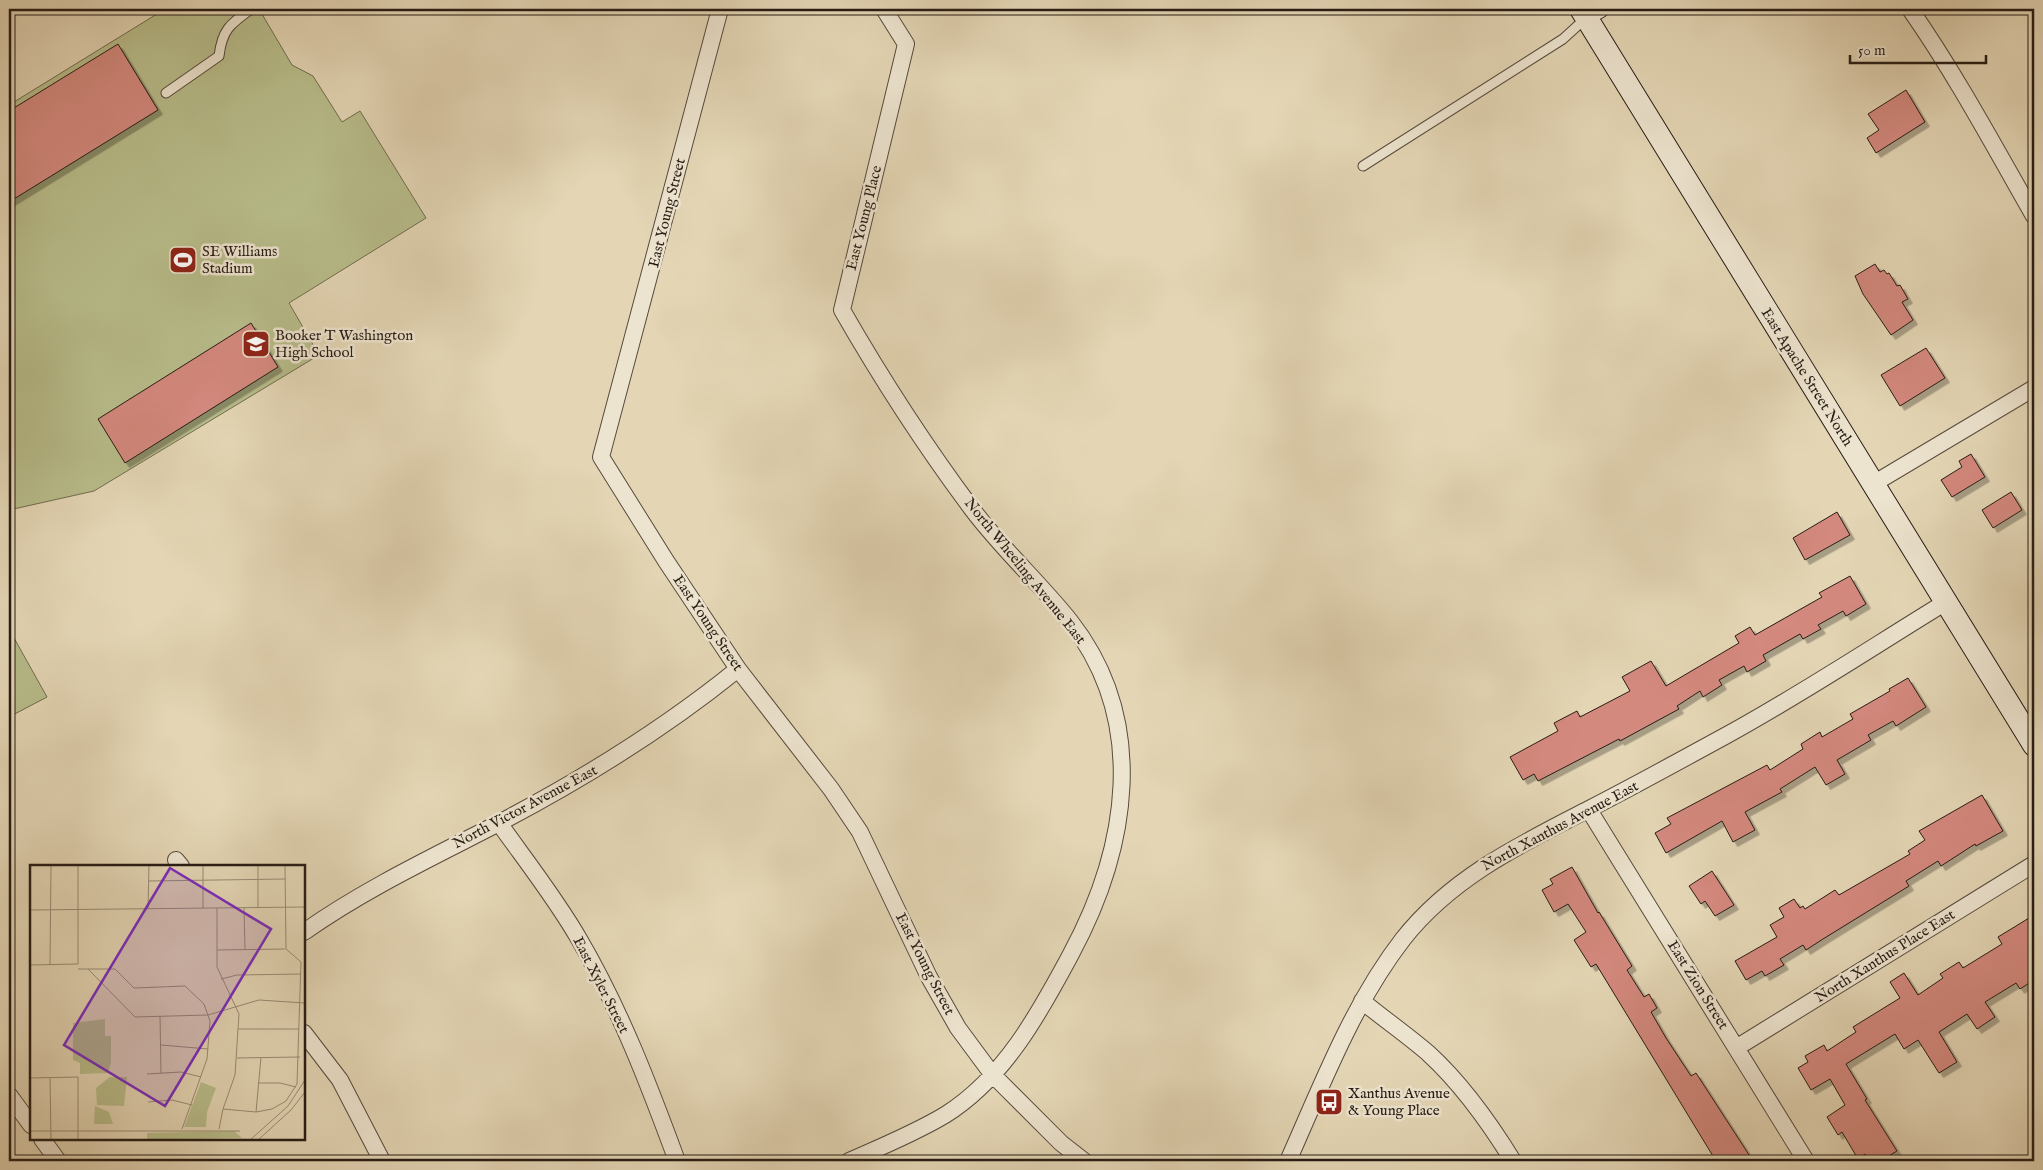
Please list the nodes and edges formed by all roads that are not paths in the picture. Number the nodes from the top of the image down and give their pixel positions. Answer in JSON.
{"nodes":[{"id":1,"x":250,"y":9,"type":"edge"},
{"id":2,"x":720,"y":9,"type":"edge"},
{"id":3,"x":884,"y":9,"type":"edge"},
{"id":4,"x":1910,"y":9,"type":"edge"},
{"id":5,"x":1589,"y":12,"type":"edge"},
{"id":6,"x":166,"y":93,"type":"dead end"},
{"id":7,"x":1363,"y":166,"type":"dead end"},
{"id":8,"x":2034,"y":216,"type":"edge"},
{"id":9,"x":2034,"y":388,"type":"edge"},
{"id":10,"x":909,"y":416,"type":"joint"},
{"id":11,"x":1873,"y":484,"type":"junction"},
{"id":12,"x":1946,"y":602,"type":"junction"},
{"id":13,"x":738,"y":669,"type":"junction"},
{"id":14,"x":2034,"y":745,"type":"edge"},
{"id":15,"x":1589,"y":810,"type":"junction"},
{"id":16,"x":499,"y":823,"type":"junction"},
{"id":17,"x":2034,"y":864,"type":"edge"},
{"id":18,"x":305,"y":931,"type":"edge"},
{"id":19,"x":1362,"y":1001,"type":"junction"},
{"id":20,"x":305,"y":1034,"type":"edge"},
{"id":21,"x":1736,"y":1048,"type":"junction"},
{"id":22,"x":992,"y":1074,"type":"junction"},
{"id":23,"x":9,"y":1095,"type":"edge"},
{"id":24,"x":30,"y":1124,"type":"edge"},
{"id":25,"x":43,"y":1140,"type":"edge"},
{"id":26,"x":58,"y":1161,"type":"edge"},
{"id":27,"x":382,"y":1161,"type":"edge"},
{"id":28,"x":677,"y":1161,"type":"edge"},
{"id":29,"x":850,"y":1161,"type":"edge"},
{"id":30,"x":1084,"y":1161,"type":"edge"},
{"id":31,"x":1288,"y":1161,"type":"edge"},
{"id":32,"x":1513,"y":1161,"type":"edge"},
{"id":33,"x":1806,"y":1161,"type":"edge"}],
"edges":[{"from":1,"to":6,"type":"lane"},
{"from":2,"to":13,"type":"street","name":"East Young Street"},
{"from":3,"to":10,"type":"street","name":"East Young Place"},
{"from":4,"to":8,"type":"street"},
{"from":5,"to":7,"type":"lane"},
{"from":5,"to":11,"type":"main road","name":"East Apache Street North"},
{"from":9,"to":11,"type":"street"},
{"from":10,"to":22,"type":"street","name":"North Wheeling Avenue East"},
{"from":11,"to":12,"type":"main road","name":"East Apache Street North"},
{"from":12,"to":14,"type":"main road","name":"East Apache Street North"},
{"from":12,"to":15,"type":"street","name":"North Xanthus Avenue East"},
{"from":13,"to":16,"type":"street","name":"North Victor Avenue East"},
{"from":13,"to":22,"type":"street","name":"East Young Street"},
{"from":15,"to":19,"type":"street","name":"North Xanthus Avenue East"},
{"from":15,"to":21,"type":"street","name":"East Zion Street"},
{"from":16,"to":18,"type":"street","name":"North Victor Avenue East"},
{"from":16,"to":28,"type":"street","name":"East Xyler Street"},
{"from":17,"to":21,"type":"street","name":"North Xanthus Place East"},
{"from":19,"to":31,"type":"street","name":"North Xanthus Avenue East"},
{"from":19,"to":32,"type":"street"},
{"from":20,"to":27,"type":"street"},
{"from":21,"to":33,"type":"street","name":"East Zion Street"},
{"from":22,"to":29,"type":"street","name":"North Wheeling Avenue East"},
{"from":22,"to":30,"type":"street","name":"East Young Street"},
{"from":23,"to":24,"type":"street"},
{"from":25,"to":26,"type":"street"}]}
